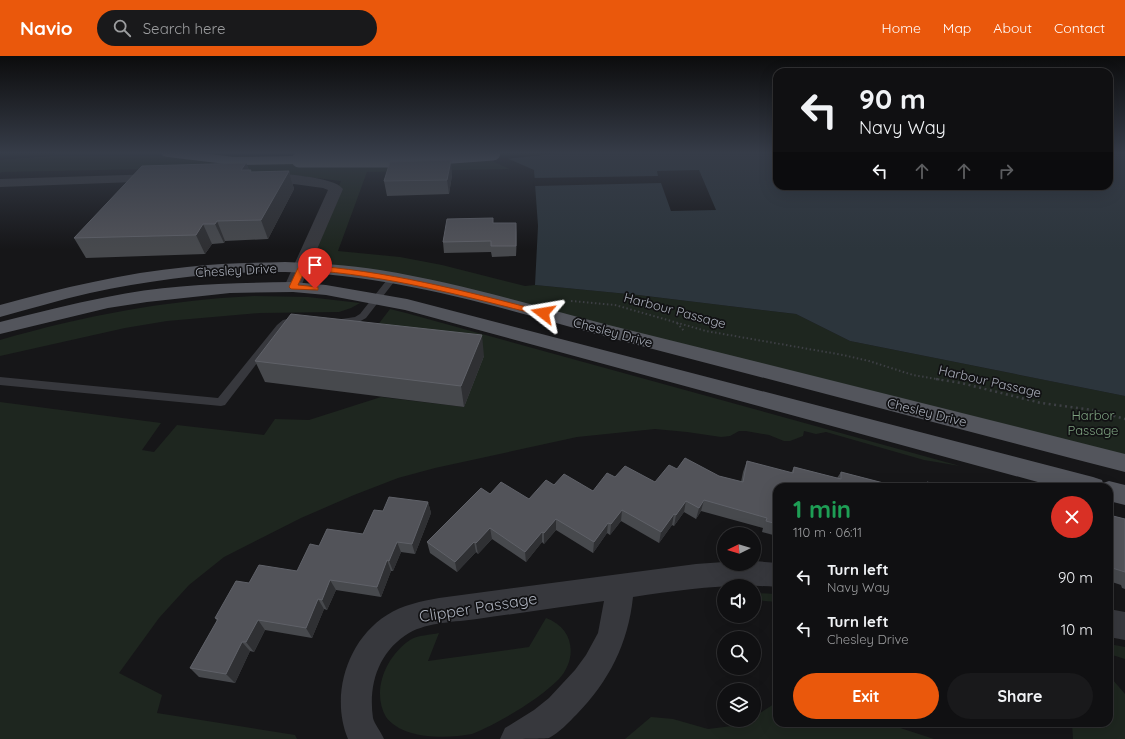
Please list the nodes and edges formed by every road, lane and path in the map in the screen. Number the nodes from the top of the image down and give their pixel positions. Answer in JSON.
{"nodes":[{"id":1,"x":329,"y":185,"type":"edge"},
{"id":2,"x":302,"y":268,"type":"junction"},
{"id":3,"x":394,"y":278,"type":"junction"},
{"id":4,"x":293,"y":287,"type":"junction"},
{"id":5,"x":377,"y":298,"type":"junction"},
{"id":6,"x":567,"y":300,"type":"dead end"},
{"id":7,"x":0,"y":311,"type":"edge"},
{"id":8,"x":305,"y":320,"type":"edge"},
{"id":9,"x":325,"y":322,"type":"edge"},
{"id":10,"x":0,"y":328,"type":"edge"},
{"id":11,"x":0,"y":381,"type":"edge"},
{"id":12,"x":1125,"y":419,"type":"edge"},
{"id":13,"x":1125,"y":463,"type":"edge"},
{"id":14,"x":1079,"y":483,"type":"edge"},
{"id":15,"x":1113,"y":492,"type":"edge"},
{"id":16,"x":1125,"y":495,"type":"edge"},
{"id":17,"x":773,"y":575,"type":"edge"},
{"id":18,"x":620,"y":586,"type":"junction"},
{"id":19,"x":1113,"y":624,"type":"edge"},
{"id":20,"x":1125,"y":626,"type":"edge"},
{"id":21,"x":368,"y":739,"type":"edge"},
{"id":22,"x":516,"y":739,"type":"edge"}],
"edges":[{"from":1,"to":2,"type":"street"},
{"from":2,"to":3,"type":"main road","name":"Chesley Drive"},
{"from":2,"to":4,"type":"street"},
{"from":2,"to":7,"type":"main road","name":"Chesley Drive"},
{"from":3,"to":5,"type":"lane"},
{"from":3,"to":13,"type":"main road","name":"Chesley Drive"},
{"from":4,"to":5,"type":"main road","name":"Chesley Drive"},
{"from":4,"to":10,"type":"main road","name":"Chesley Drive"},
{"from":5,"to":9,"type":"lane"},
{"from":5,"to":14,"type":"main road","name":"Chesley Drive"},
{"from":6,"to":12,"type":"path","name":"Harbour Passage"},
{"from":8,"to":11,"type":"lane"},
{"from":15,"to":16,"type":"main road"},
{"from":17,"to":18,"type":"street","name":"Clipper Passage"},
{"from":18,"to":21,"type":"street","name":"Clipper Passage"},
{"from":18,"to":22,"type":"street"},
{"from":19,"to":20,"type":"street"}]}
